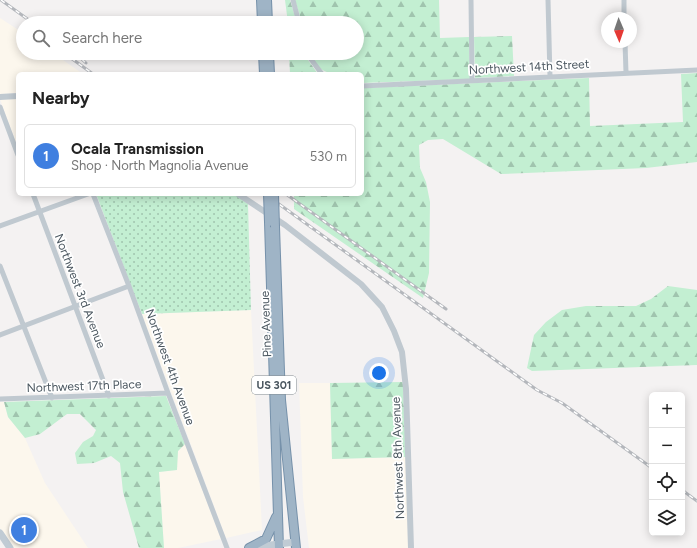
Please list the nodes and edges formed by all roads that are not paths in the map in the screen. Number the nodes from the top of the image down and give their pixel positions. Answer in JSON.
{"nodes":[{"id":1,"x":261,"y":0,"type":"edge"},
{"id":2,"x":267,"y":0,"type":"edge"},
{"id":3,"x":293,"y":0,"type":"edge"},
{"id":4,"x":471,"y":0,"type":"edge"},
{"id":5,"x":548,"y":0,"type":"edge"},
{"id":6,"x":624,"y":0,"type":"edge"},
{"id":7,"x":624,"y":12,"type":"edge"},
{"id":8,"x":262,"y":16,"type":"edge"},
{"id":9,"x":268,"y":16,"type":"edge"},
{"id":10,"x":297,"y":16,"type":"edge"},
{"id":11,"x":625,"y":48,"type":"edge"},
{"id":12,"x":263,"y":60,"type":"edge"},
{"id":13,"x":269,"y":60,"type":"edge"},
{"id":14,"x":312,"y":60,"type":"edge"},
{"id":15,"x":697,"y":70,"type":"edge"},
{"id":16,"x":264,"y":72,"type":"edge"},
{"id":17,"x":270,"y":72,"type":"edge"},
{"id":18,"x":320,"y":72,"type":"edge"},
{"id":19,"x":626,"y":73,"type":"junction"},
{"id":20,"x":550,"y":77,"type":"junction"},
{"id":21,"x":472,"y":81,"type":"junction"},
{"id":22,"x":364,"y":86,"type":"edge"},
{"id":23,"x":16,"y":96,"type":"edge"},
{"id":24,"x":0,"y":97,"type":"edge"},
{"id":25,"x":0,"y":107,"type":"edge"},
{"id":26,"x":16,"y":150,"type":"edge"},
{"id":27,"x":34,"y":196,"type":"edge"},
{"id":28,"x":82,"y":196,"type":"edge"},
{"id":29,"x":94,"y":196,"type":"edge"},
{"id":30,"x":241,"y":196,"type":"edge"},
{"id":31,"x":268,"y":196,"type":"edge"},
{"id":32,"x":274,"y":196,"type":"edge"},
{"id":33,"x":39,"y":211,"type":"junction"},
{"id":34,"x":272,"y":225,"type":"junction"},
{"id":35,"x":0,"y":226,"type":"edge"},
{"id":36,"x":0,"y":266,"type":"edge"},
{"id":37,"x":129,"y":286,"type":"junction"},
{"id":38,"x":75,"y":307,"type":"junction"},
{"id":39,"x":24,"y":327,"type":"junction"},
{"id":40,"x":0,"y":335,"type":"edge"},
{"id":41,"x":168,"y":393,"type":"junction"},
{"id":42,"x":109,"y":396,"type":"junction"},
{"id":43,"x":52,"y":398,"type":"junction"},
{"id":44,"x":0,"y":399,"type":"edge"},
{"id":45,"x":276,"y":449,"type":"junction"},
{"id":46,"x":285,"y":449,"type":"junction"},
{"id":47,"x":278,"y":513,"type":"junction"},
{"id":48,"x":0,"y":533,"type":"edge"},
{"id":49,"x":279,"y":545,"type":"edge"},
{"id":50,"x":296,"y":545,"type":"edge"},
{"id":51,"x":10,"y":548,"type":"edge"},
{"id":52,"x":227,"y":548,"type":"edge"},
{"id":53,"x":248,"y":548,"type":"edge"},
{"id":54,"x":412,"y":548,"type":"edge"}],
"edges":[{"from":1,"to":8,"type":"highway"},
{"from":2,"to":9,"type":"highway"},
{"from":3,"to":10,"type":"street"},
{"from":4,"to":21,"type":"street"},
{"from":5,"to":20,"type":"street"},
{"from":6,"to":7,"type":"street"},
{"from":11,"to":19,"type":"street"},
{"from":12,"to":16,"type":"highway"},
{"from":13,"to":17,"type":"highway"},
{"from":14,"to":18,"type":"street"},
{"from":15,"to":19,"type":"street","name":"Northwest 14th Street"},
{"from":19,"to":20,"type":"street","name":"Northwest 14th Street"},
{"from":20,"to":21,"type":"street","name":"Northwest 14th Street"},
{"from":21,"to":22,"type":"street","name":"Northwest 14th Street"},
{"from":23,"to":24,"type":"street"},
{"from":25,"to":26,"type":"street"},
{"from":27,"to":33,"type":"street","name":"Northwest 3rd Avenue"},
{"from":28,"to":33,"type":"street"},
{"from":29,"to":37,"type":"street","name":"Northwest 4th Avenue"},
{"from":30,"to":54,"type":"street","name":"Northwest 8th Avenue"},
{"from":31,"to":34,"type":"highway","name":"Pine Avenue","number":"US 301","bridge":true},
{"from":32,"to":34,"type":"highway","name":"Pine Avenue","number":"US 301","bridge":true},
{"from":33,"to":35,"type":"street"},
{"from":33,"to":38,"type":"street","name":"Northwest 3rd Avenue"},
{"from":34,"to":45,"type":"highway","name":"Pine Avenue","number":"US 301"},
{"from":34,"to":46,"type":"highway","name":"Pine Avenue","number":"US 301"},
{"from":36,"to":39,"type":"street"},
{"from":37,"to":38,"type":"street"},
{"from":37,"to":41,"type":"street","name":"Northwest 4th Avenue"},
{"from":38,"to":39,"type":"street"},
{"from":38,"to":42,"type":"street","name":"Northwest 3rd Avenue"},
{"from":39,"to":40,"type":"street"},
{"from":39,"to":43,"type":"street"},
{"from":41,"to":42,"type":"street","name":"Northwest 17th Place"},
{"from":41,"to":52,"type":"street","name":"Northwest 4th Avenue"},
{"from":42,"to":43,"type":"street","name":"Northwest 17th Place"},
{"from":43,"to":44,"type":"street","name":"Northwest 17th Place"},
{"from":45,"to":46,"type":"highway"},
{"from":45,"to":47,"type":"highway","name":"Pine Avenue","number":"US 301"},
{"from":46,"to":50,"type":"highway","name":"Pine Avenue","number":"US 301"},
{"from":47,"to":49,"type":"highway","name":"Pine Avenue","number":"US 301"},
{"from":47,"to":53,"type":"highway"},
{"from":48,"to":51,"type":"main road"},
{"from":49,"to":50,"type":"main road"},
{"from":49,"to":53,"type":"main road"}]}
